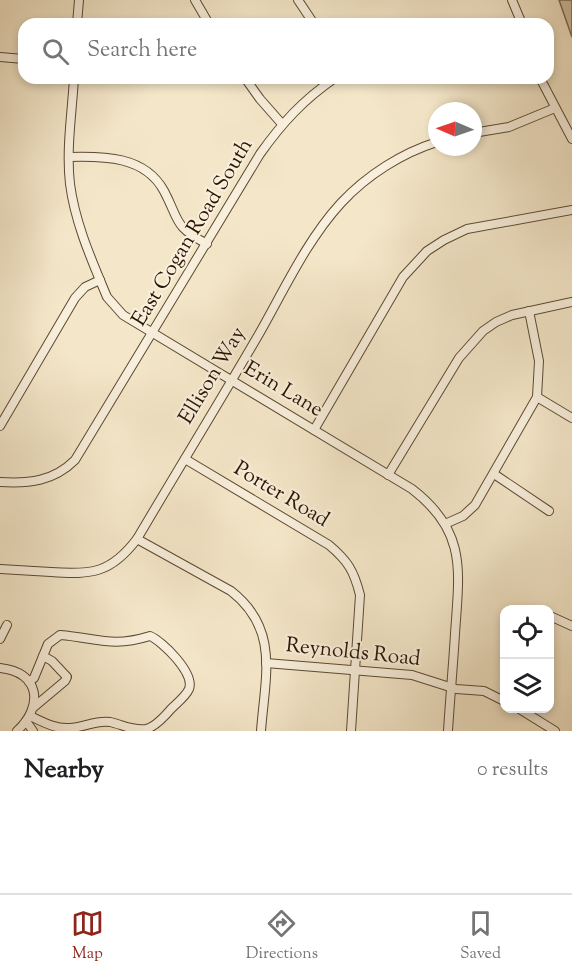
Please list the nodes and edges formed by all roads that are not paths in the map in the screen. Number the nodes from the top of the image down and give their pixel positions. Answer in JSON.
{"nodes":[{"id":1,"x":79,"y":0,"type":"edge"},
{"id":2,"x":195,"y":0,"type":"edge"},
{"id":3,"x":298,"y":0,"type":"edge"},
{"id":4,"x":512,"y":0,"type":"edge"},
{"id":5,"x":78,"y":18,"type":"edge"},
{"id":6,"x":206,"y":18,"type":"edge"},
{"id":7,"x":310,"y":18,"type":"edge"},
{"id":8,"x":520,"y":18,"type":"edge"},
{"id":9,"x":0,"y":57,"type":"edge"},
{"id":10,"x":18,"y":58,"type":"edge"},
{"id":11,"x":74,"y":84,"type":"edge"},
{"id":12,"x":250,"y":84,"type":"edge"},
{"id":13,"x":327,"y":84,"type":"edge"},
{"id":14,"x":543,"y":84,"type":"edge"},
{"id":15,"x":555,"y":108,"type":"junction"},
{"id":16,"x":282,"y":124,"type":"junction"},
{"id":17,"x":482,"y":132,"type":"edge"},
{"id":18,"x":572,"y":139,"type":"edge"},
{"id":19,"x":428,"y":145,"type":"edge"},
{"id":20,"x":69,"y":157,"type":"junction"},
{"id":21,"x":572,"y":210,"type":"edge"},
{"id":22,"x":207,"y":243,"type":"junction"},
{"id":23,"x":100,"y":280,"type":"junction"},
{"id":24,"x":572,"y":303,"type":"edge"},
{"id":25,"x":529,"y":311,"type":"junction"},
{"id":26,"x":153,"y":333,"type":"junction"},
{"id":27,"x":232,"y":380,"type":"junction"},
{"id":28,"x":537,"y":397,"type":"junction"},
{"id":29,"x":572,"y":418,"type":"edge"},
{"id":30,"x":0,"y":426,"type":"edge"},
{"id":31,"x":314,"y":430,"type":"junction"},
{"id":32,"x":185,"y":459,"type":"junction"},
{"id":33,"x":494,"y":474,"type":"junction"},
{"id":34,"x":388,"y":475,"type":"junction"},
{"id":35,"x":0,"y":482,"type":"edge"},
{"id":36,"x":549,"y":511,"type":"dead end"},
{"id":37,"x":445,"y":524,"type":"junction"},
{"id":38,"x":137,"y":539,"type":"junction"},
{"id":39,"x":0,"y":570,"type":"edge"},
{"id":40,"x":554,"y":618,"type":"edge"},
{"id":41,"x":7,"y":625,"type":"dead end"},
{"id":42,"x":572,"y":626,"type":"edge"},
{"id":43,"x":0,"y":639,"type":"edge"},
{"id":44,"x":43,"y":656,"type":"junction"},
{"id":45,"x":266,"y":663,"type":"junction"},
{"id":46,"x":1,"y":666,"type":"edge"},
{"id":47,"x":355,"y":669,"type":"junction"},
{"id":48,"x":29,"y":682,"type":"junction"},
{"id":49,"x":451,"y":687,"type":"junction"},
{"id":50,"x":500,"y":698,"type":"edge"},
{"id":51,"x":34,"y":707,"type":"junction"},
{"id":52,"x":526,"y":713,"type":"edge"},
{"id":53,"x":28,"y":719,"type":"junction"},
{"id":54,"x":16,"y":731,"type":"edge"},
{"id":55,"x":33,"y":731,"type":"edge"},
{"id":56,"x":261,"y":731,"type":"edge"},
{"id":57,"x":351,"y":731,"type":"edge"},
{"id":58,"x":448,"y":731,"type":"edge"},
{"id":59,"x":555,"y":731,"type":"edge"}],
"edges":[{"from":1,"to":5,"type":"street"},
{"from":2,"to":6,"type":"street"},
{"from":3,"to":7,"type":"street"},
{"from":4,"to":8,"type":"street"},
{"from":9,"to":10,"type":"street"},
{"from":11,"to":20,"type":"street","name":"Erin Lane"},
{"from":12,"to":16,"type":"street"},
{"from":13,"to":16,"type":"street","name":"East Cogan Road South"},
{"from":14,"to":15,"type":"street"},
{"from":15,"to":17,"type":"street"},
{"from":15,"to":18,"type":"street"},
{"from":16,"to":22,"type":"street","name":"East Cogan Road South"},
{"from":19,"to":27,"type":"street","name":"Ellison Way"},
{"from":20,"to":22,"type":"street"},
{"from":20,"to":23,"type":"street","name":"Erin Lane"},
{"from":21,"to":31,"type":"street"},
{"from":22,"to":26,"type":"street","name":"East Cogan Road South"},
{"from":23,"to":26,"type":"street","name":"Erin Lane"},
{"from":23,"to":30,"type":"street"},
{"from":24,"to":25,"type":"street"},
{"from":25,"to":28,"type":"street"},
{"from":25,"to":34,"type":"street"},
{"from":26,"to":27,"type":"street","name":"Erin Lane"},
{"from":26,"to":35,"type":"street","name":"East Cogan Road South"},
{"from":27,"to":31,"type":"street","name":"Erin Lane"},
{"from":27,"to":32,"type":"street","name":"Ellison Way"},
{"from":28,"to":29,"type":"street"},
{"from":28,"to":33,"type":"street"},
{"from":31,"to":34,"type":"street","name":"Erin Lane"},
{"from":32,"to":38,"type":"street","name":"Ellison Way"},
{"from":32,"to":47,"type":"street","name":"Porter Road"},
{"from":33,"to":36,"type":"street"},
{"from":33,"to":37,"type":"street"},
{"from":34,"to":37,"type":"street","name":"Erin Lane"},
{"from":37,"to":49,"type":"street","name":"Erin Lane"},
{"from":38,"to":39,"type":"street","name":"Ellison Way"},
{"from":38,"to":45,"type":"street"},
{"from":40,"to":42,"type":"street"},
{"from":41,"to":43,"type":"street"},
{"from":44,"to":48,"type":"street"},
{"from":44,"to":51,"type":"street"},
{"from":44,"to":53,"type":"street"},
{"from":45,"to":47,"type":"street","name":"Reynolds Road"},
{"from":45,"to":56,"type":"street"},
{"from":46,"to":48,"type":"street"},
{"from":47,"to":49,"type":"street","name":"Reynolds Road"},
{"from":47,"to":57,"type":"street"},
{"from":48,"to":51,"type":"street"},
{"from":49,"to":50,"type":"street","name":"Reynolds Road"},
{"from":49,"to":58,"type":"street","name":"Erin Lane"},
{"from":51,"to":53,"type":"street"},
{"from":52,"to":59,"type":"street"},
{"from":53,"to":54,"type":"street"},
{"from":53,"to":55,"type":"street"}]}
